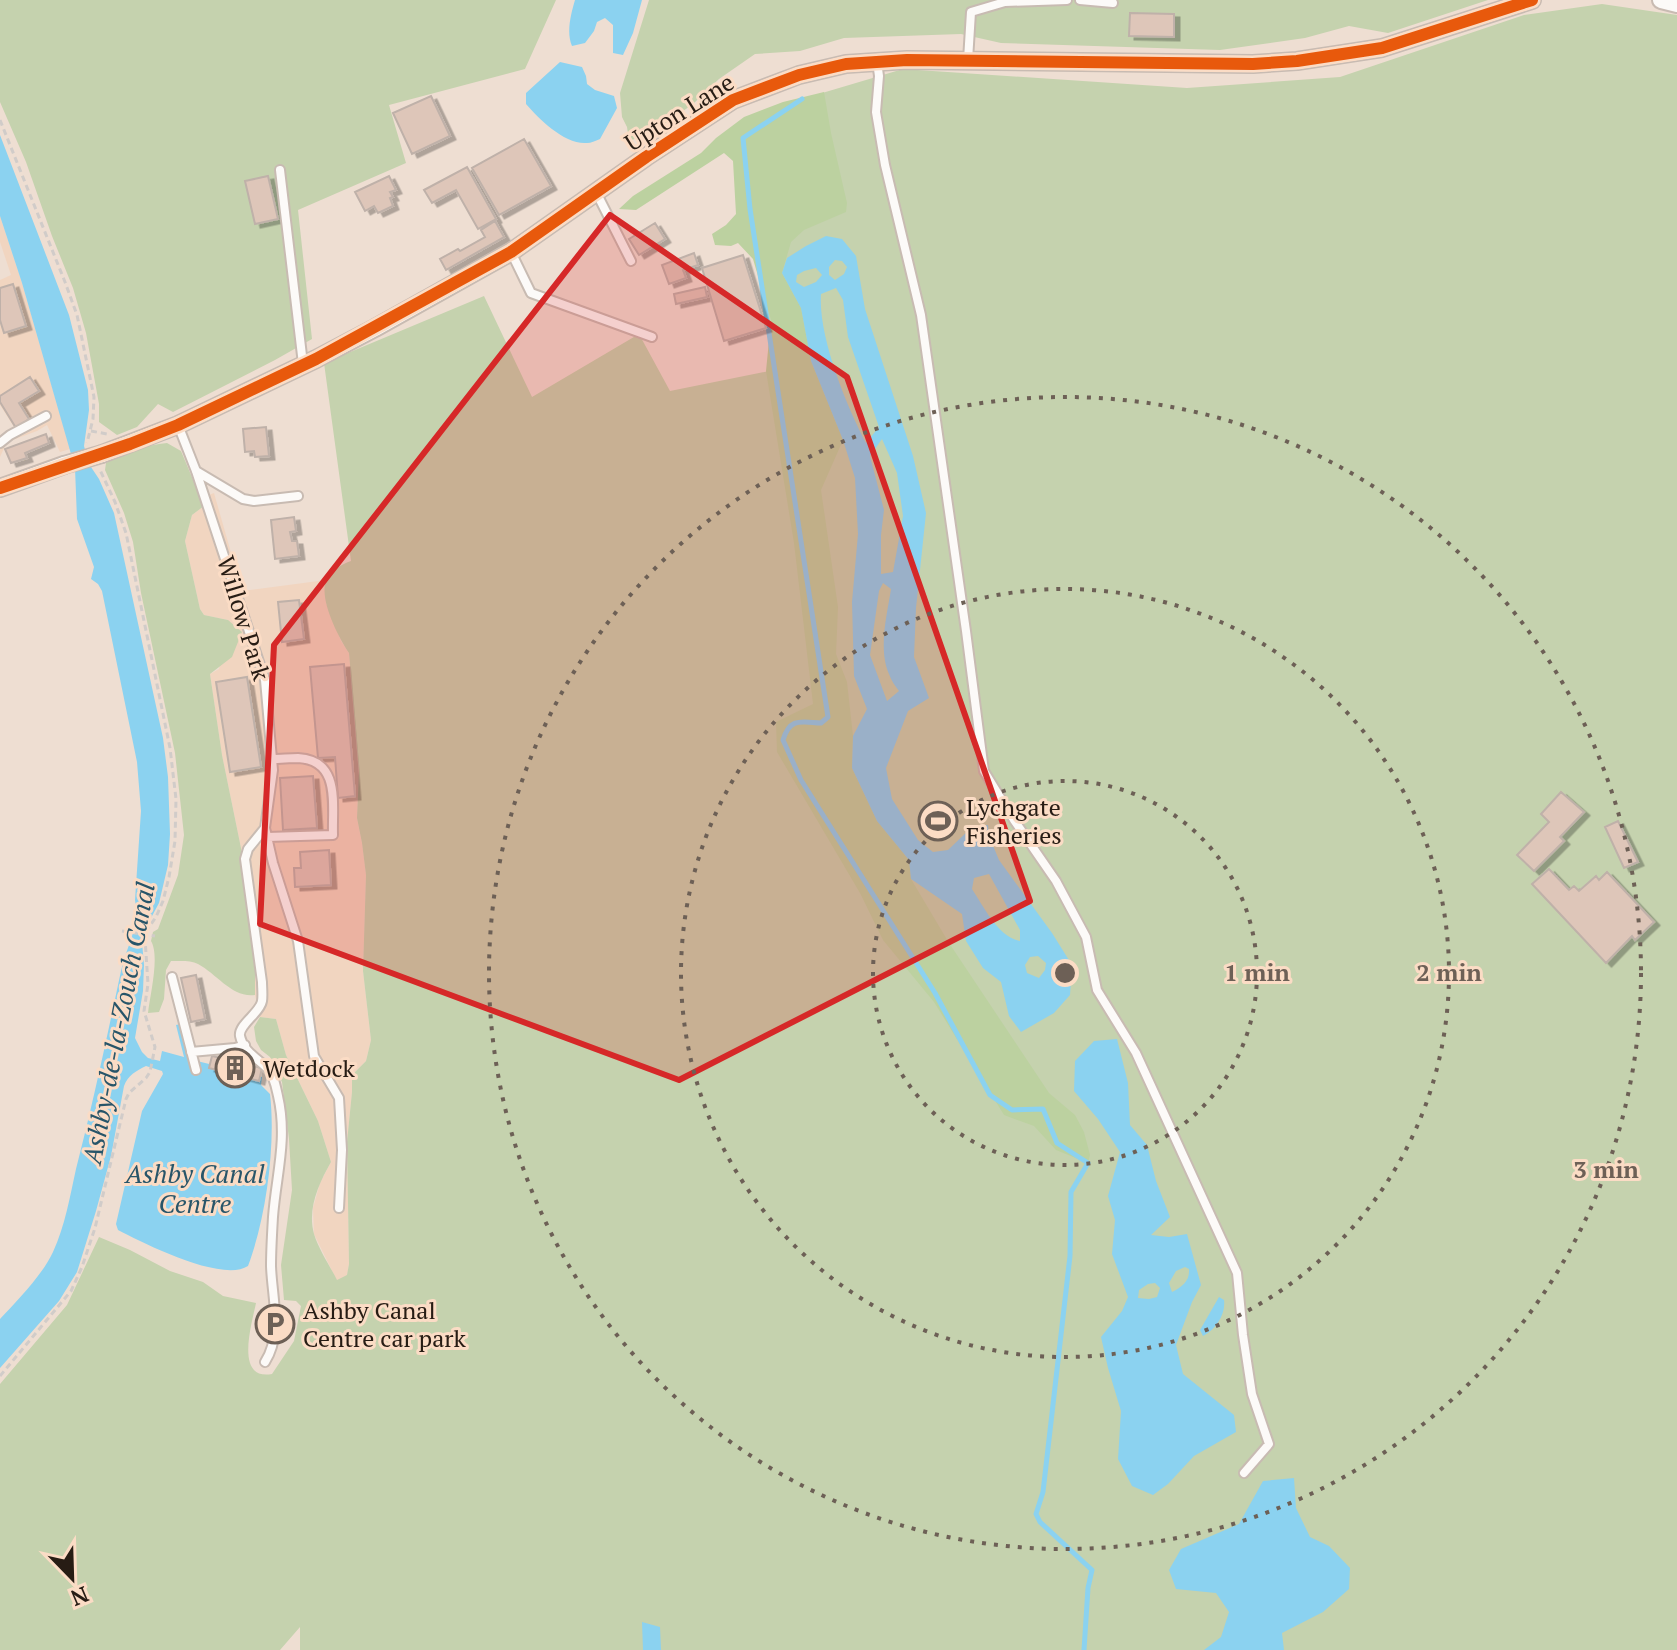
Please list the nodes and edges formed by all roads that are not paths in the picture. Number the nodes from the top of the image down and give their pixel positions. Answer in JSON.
{"nodes":[{"id":1,"x":1067,"y":0,"type":"edge"},
{"id":2,"x":1080,"y":0,"type":"edge"},
{"id":3,"x":1532,"y":0,"type":"edge"},
{"id":4,"x":1661,"y":0,"type":"edge"},
{"id":5,"x":1113,"y":3,"type":"dead end"},
{"id":6,"x":1677,"y":4,"type":"edge"},
{"id":7,"x":968,"y":61,"type":"junction"},
{"id":8,"x":877,"y":62,"type":"junction"},
{"id":9,"x":280,"y":170,"type":"dead end"},
{"id":10,"x":596,"y":192,"type":"junction"},
{"id":11,"x":511,"y":252,"type":"junction"},
{"id":12,"x":631,"y":261,"type":"dead end"},
{"id":13,"x":652,"y":337,"type":"dead end"},
{"id":14,"x":310,"y":362,"type":"junction"},
{"id":15,"x":46,"y":416,"type":"dead end"},
{"id":16,"x":178,"y":425,"type":"junction"},
{"id":17,"x":0,"y":443,"type":"edge"},
{"id":18,"x":196,"y":471,"type":"junction"},
{"id":19,"x":0,"y":488,"type":"edge"},
{"id":20,"x":298,"y":496,"type":"dead end"},
{"id":21,"x":272,"y":759,"type":"junction"},
{"id":22,"x":266,"y":832,"type":"junction"},
{"id":23,"x":172,"y":977,"type":"dead end"},
{"id":24,"x":245,"y":1045,"type":"junction"},
{"id":25,"x":191,"y":1052,"type":"junction"},
{"id":26,"x":196,"y":1070,"type":"dead end"},
{"id":27,"x":339,"y":1208,"type":"dead end"},
{"id":28,"x":265,"y":1362,"type":"dead end"},
{"id":29,"x":1244,"y":1473,"type":"dead end"}],
"edges":[{"from":1,"to":7,"type":"lane"},
{"from":2,"to":5,"type":"lane"},
{"from":3,"to":7,"type":"street","name":"Upton Lane"},
{"from":4,"to":6,"type":"street"},
{"from":7,"to":8,"type":"street","name":"Upton Lane"},
{"from":8,"to":10,"type":"street","name":"Upton Lane"},
{"from":8,"to":29,"type":"lane"},
{"from":9,"to":14,"type":"lane"},
{"from":10,"to":11,"type":"street","name":"Upton Lane"},
{"from":10,"to":12,"type":"lane"},
{"from":11,"to":13,"type":"lane"},
{"from":11,"to":14,"type":"street","name":"Upton Lane"},
{"from":14,"to":16,"type":"street","name":"Upton Lane"},
{"from":15,"to":17,"type":"lane"},
{"from":16,"to":18,"type":"lane","name":"Willow Park"},
{"from":16,"to":19,"type":"street","name":"Upton Lane","bridge":true},
{"from":18,"to":20,"type":"lane"},
{"from":18,"to":21,"type":"lane","name":"Willow Park"},
{"from":21,"to":22,"type":"lane","name":"Willow Park"},
{"from":21,"to":22,"type":"lane"},
{"from":22,"to":24,"type":"lane","name":"Willow Park"},
{"from":22,"to":27,"type":"lane"},
{"from":23,"to":25,"type":"lane"},
{"from":24,"to":25,"type":"lane"},
{"from":24,"to":28,"type":"lane"},
{"from":25,"to":26,"type":"lane"}]}
